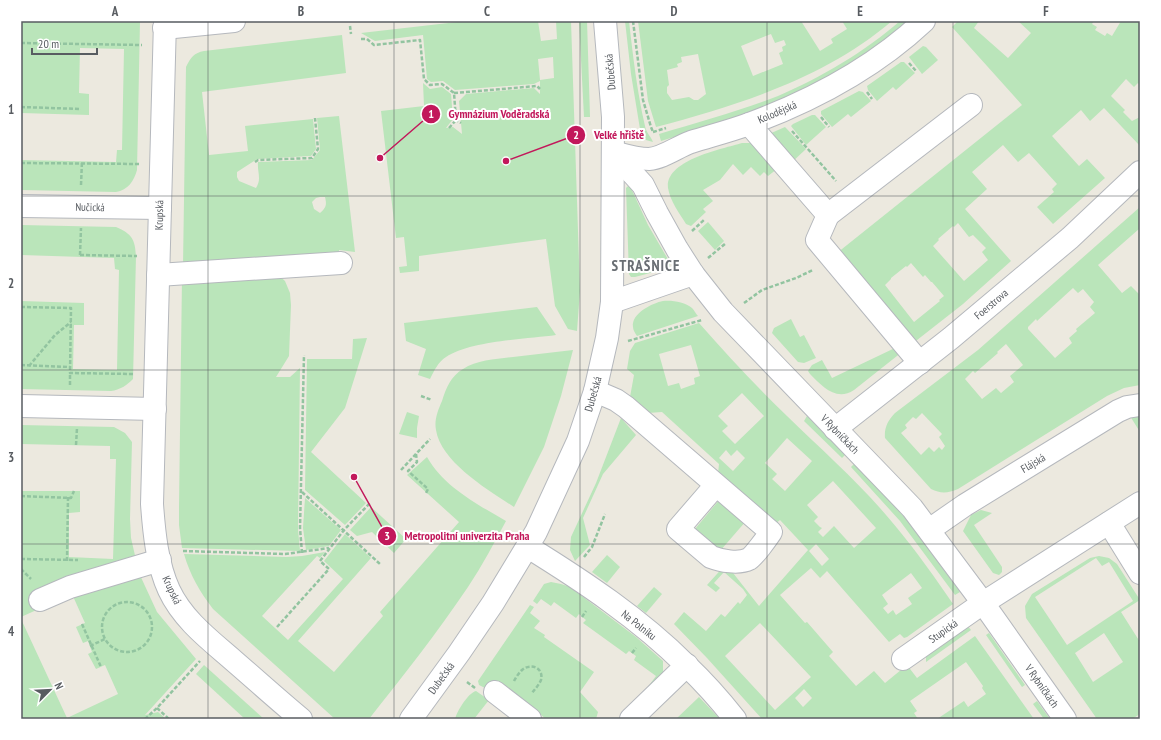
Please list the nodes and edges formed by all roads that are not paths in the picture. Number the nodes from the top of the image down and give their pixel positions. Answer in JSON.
{"nodes":[{"id":1,"x":234,"y":21,"type":"edge"},
{"id":2,"x":606,"y":21,"type":"edge"},
{"id":3,"x":924,"y":21,"type":"edge"},
{"id":4,"x":164,"y":24,"type":"edge"},
{"id":5,"x":971,"y":105,"type":"dead end"},
{"id":6,"x":749,"y":124,"type":"junction"},
{"id":7,"x":613,"y":152,"type":"junction"},
{"id":8,"x":1140,"y":172,"type":"edge"},
{"id":9,"x":21,"y":206,"type":"edge"},
{"id":10,"x":160,"y":208,"type":"junction"},
{"id":11,"x":828,"y":216,"type":"junction"},
{"id":12,"x":341,"y":263,"type":"dead end"},
{"id":13,"x":699,"y":268,"type":"junction"},
{"id":14,"x":158,"y":275,"type":"junction"},
{"id":15,"x":612,"y":302,"type":"junction"},
{"id":16,"x":920,"y":363,"type":"junction"},
{"id":17,"x":595,"y":391,"type":"junction"},
{"id":18,"x":1140,"y":405,"type":"edge"},
{"id":19,"x":21,"y":406,"type":"edge"},
{"id":20,"x":155,"y":409,"type":"junction"},
{"id":21,"x":835,"y":429,"type":"junction"},
{"id":22,"x":716,"y":485,"type":"dead end"},
{"id":23,"x":1140,"y":503,"type":"edge"},
{"id":24,"x":1109,"y":523,"type":"junction"},
{"id":25,"x":929,"y":530,"type":"junction"},
{"id":26,"x":528,"y":547,"type":"junction"},
{"id":27,"x":160,"y":560,"type":"junction"},
{"id":28,"x":1140,"y":573,"type":"edge"},
{"id":29,"x":40,"y":600,"type":"dead end"},
{"id":30,"x":983,"y":603,"type":"junction"},
{"id":31,"x":903,"y":659,"type":"dead end"},
{"id":32,"x":687,"y":665,"type":"junction"},
{"id":33,"x":498,"y":695,"type":"road end"},
{"id":34,"x":524,"y":715,"type":"edge"},
{"id":35,"x":414,"y":718,"type":"edge"},
{"id":36,"x":300,"y":719,"type":"edge"},
{"id":37,"x":631,"y":719,"type":"edge"},
{"id":38,"x":735,"y":719,"type":"edge"},
{"id":39,"x":1065,"y":719,"type":"edge"}],
"edges":[{"from":1,"to":4,"type":"street"},
{"from":2,"to":7,"type":"street","name":"Dubečská"},
{"from":3,"to":6,"type":"street","name":"Kolodějská"},
{"from":4,"to":10,"type":"street","name":"Krupská"},
{"from":5,"to":11,"type":"street"},
{"from":6,"to":7,"type":"street","name":"Kolodějská"},
{"from":6,"to":11,"type":"street"},
{"from":7,"to":13,"type":"street","name":"V Rybníčkách"},
{"from":7,"to":15,"type":"street","name":"Dubečská"},
{"from":8,"to":16,"type":"street","name":"Foerstrova"},
{"from":9,"to":10,"type":"street","name":"Nučická"},
{"from":10,"to":14,"type":"street","name":"Krupská"},
{"from":11,"to":16,"type":"street"},
{"from":12,"to":14,"type":"street"},
{"from":13,"to":15,"type":"street"},
{"from":13,"to":21,"type":"street","name":"V Rybníčkách"},
{"from":14,"to":20,"type":"street","name":"Krupská"},
{"from":15,"to":17,"type":"street","name":"Dubečská"},
{"from":16,"to":21,"type":"street","name":"Foerstrova"},
{"from":17,"to":22,"type":"street"},
{"from":17,"to":26,"type":"street","name":"Dubečská"},
{"from":18,"to":25,"type":"street","name":"Flájská"},
{"from":19,"to":20,"type":"street"},
{"from":20,"to":27,"type":"street","name":"Krupská"},
{"from":21,"to":25,"type":"street","name":"V Rybníčkách"},
{"from":23,"to":24,"type":"street"},
{"from":24,"to":28,"type":"street"},
{"from":24,"to":30,"type":"street"},
{"from":25,"to":30,"type":"street","name":"V Rybníčkách"},
{"from":26,"to":32,"type":"street","name":"Na Polníku"},
{"from":26,"to":35,"type":"street","name":"Dubečská"},
{"from":27,"to":29,"type":"street"},
{"from":27,"to":36,"type":"street","name":"Krupská"},
{"from":30,"to":31,"type":"street","name":"Stupická"},
{"from":30,"to":39,"type":"street","name":"V Rybníčkách"},
{"from":32,"to":37,"type":"street"},
{"from":32,"to":38,"type":"street","name":"Na Polníku"},
{"from":33,"to":34,"type":"street"}]}
